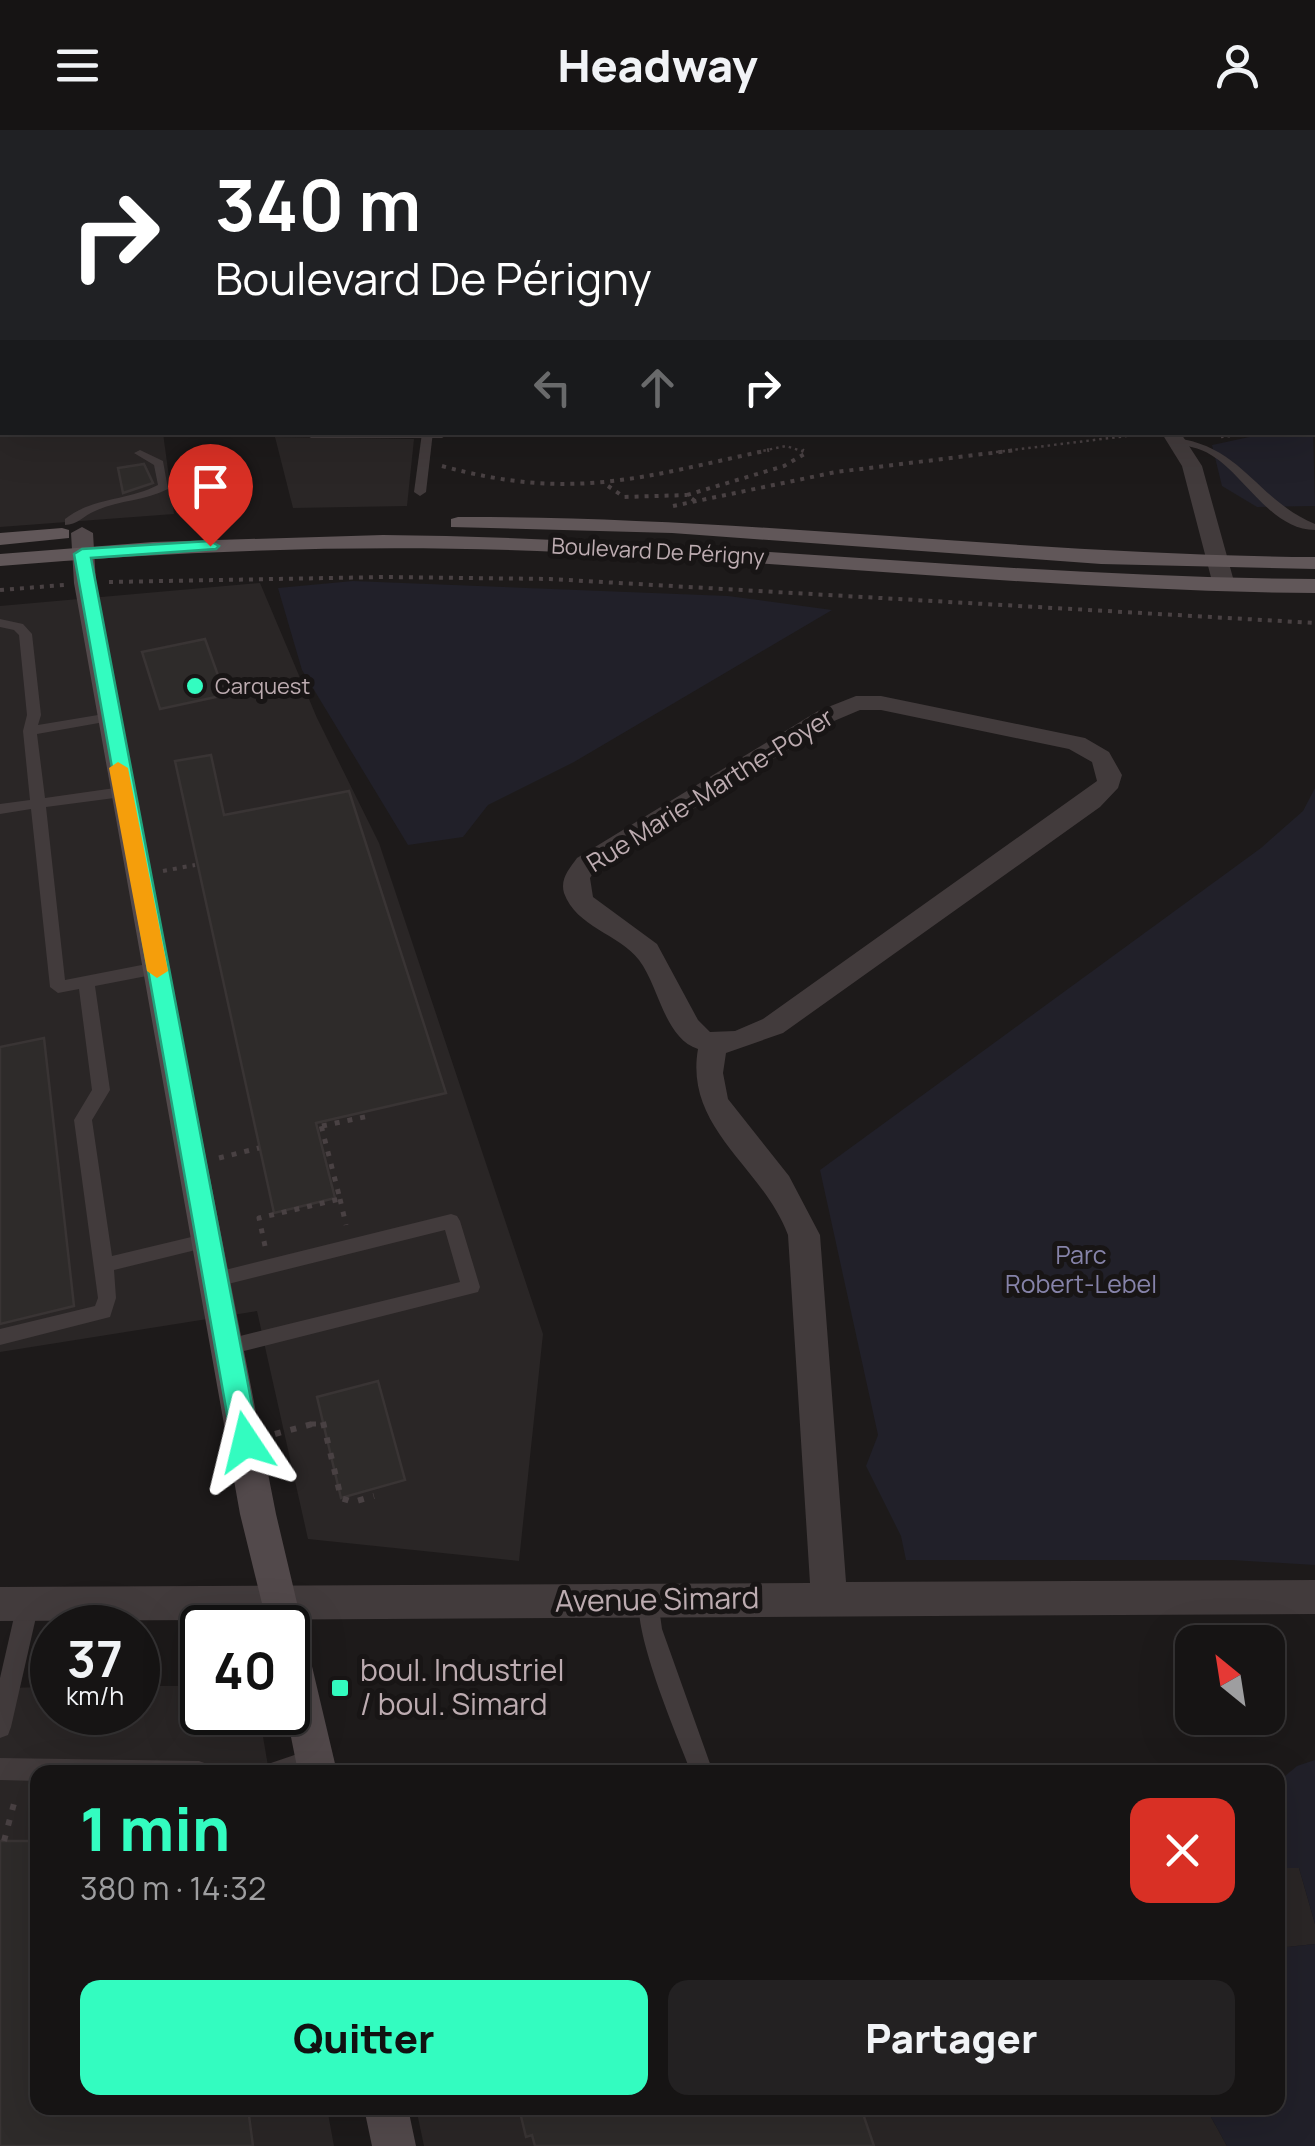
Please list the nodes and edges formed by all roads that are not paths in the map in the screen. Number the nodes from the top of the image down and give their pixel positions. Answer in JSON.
{"nodes":[{"id":1,"x":428,"y":435,"type":"edge"},
{"id":2,"x":1179,"y":438,"type":"edge"},
{"id":3,"x":140,"y":453,"type":"dead end"},
{"id":4,"x":420,"y":492,"type":"dead end"},
{"id":5,"x":1312,"y":527,"type":"dead end"},
{"id":6,"x":78,"y":536,"type":"junction"},
{"id":7,"x":0,"y":539,"type":"edge"},
{"id":8,"x":0,"y":560,"type":"edge"},
{"id":9,"x":1315,"y":563,"type":"edge"},
{"id":10,"x":1221,"y":574,"type":"junction"},
{"id":11,"x":1315,"y":586,"type":"edge"},
{"id":12,"x":0,"y":623,"type":"edge"},
{"id":13,"x":110,"y":717,"type":"junction"},
{"id":14,"x":30,"y":731,"type":"junction"},
{"id":15,"x":122,"y":792,"type":"junction"},
{"id":16,"x":40,"y":807,"type":"junction"},
{"id":17,"x":0,"y":809,"type":"edge"},
{"id":18,"x":0,"y":822,"type":"edge"},
{"id":19,"x":157,"y":968,"type":"junction"},
{"id":20,"x":86,"y":982,"type":"junction"},
{"id":21,"x":714,"y":1042,"type":"junction"},
{"id":22,"x":208,"y":1240,"type":"junction"},
{"id":23,"x":104,"y":1265,"type":"junction"},
{"id":24,"x":216,"y":1279,"type":"junction"},
{"id":25,"x":0,"y":1337,"type":"edge"},
{"id":26,"x":228,"y":1348,"type":"junction"},
{"id":27,"x":1315,"y":1597,"type":"edge"},
{"id":28,"x":828,"y":1598,"type":"junction"},
{"id":29,"x":649,"y":1600,"type":"junction"},
{"id":30,"x":14,"y":1604,"type":"edge"},
{"id":31,"x":281,"y":1605,"type":"edge"},
{"id":32,"x":180,"y":1614,"type":"edge"},
{"id":33,"x":310,"y":1619,"type":"edge"},
{"id":34,"x":0,"y":1727,"type":"edge"},
{"id":35,"x":309,"y":1735,"type":"edge"},
{"id":36,"x":316,"y":1765,"type":"edge"},
{"id":37,"x":700,"y":1765,"type":"edge"},
{"id":38,"x":0,"y":1768,"type":"edge"},
{"id":39,"x":30,"y":1769,"type":"edge"},
{"id":40,"x":387,"y":2115,"type":"edge"},
{"id":41,"x":394,"y":2146,"type":"edge"}],
"edges":[{"from":1,"to":4,"type":"lane"},
{"from":2,"to":5,"type":"lane"},
{"from":2,"to":10,"type":"street"},
{"from":3,"to":6,"type":"lane"},
{"from":6,"to":7,"type":"main road","name":"Boulevard De Périgny"},
{"from":6,"to":8,"type":"main road","name":"Boulevard De Périgny"},
{"from":6,"to":10,"type":"main road","name":"Boulevard De Périgny"},
{"from":6,"to":13,"type":"street"},
{"from":9,"to":10,"type":"main road","name":"Boulevard De Périgny"},
{"from":10,"to":11,"type":"main road","name":"Boulevard De Périgny"},
{"from":12,"to":14,"type":"lane"},
{"from":13,"to":14,"type":"lane"},
{"from":13,"to":15,"type":"street"},
{"from":14,"to":16,"type":"lane"},
{"from":15,"to":16,"type":"lane"},
{"from":15,"to":19,"type":"street"},
{"from":16,"to":17,"type":"lane"},
{"from":16,"to":18,"type":"lane"},
{"from":16,"to":20,"type":"lane"},
{"from":19,"to":20,"type":"lane"},
{"from":19,"to":22,"type":"street"},
{"from":20,"to":23,"type":"lane"},
{"from":21,"to":21,"type":"street","name":"Rue Marie-Marthe-Poyer"},
{"from":21,"to":28,"type":"street"},
{"from":22,"to":23,"type":"lane"},
{"from":22,"to":24,"type":"street"},
{"from":23,"to":25,"type":"lane"},
{"from":24,"to":26,"type":"street"},
{"from":24,"to":26,"type":"lane"},
{"from":26,"to":31,"type":"street"},
{"from":27,"to":28,"type":"street","name":"Avenue Simard"},
{"from":28,"to":29,"type":"street","name":"Avenue Simard"},
{"from":29,"to":33,"type":"street","name":"Avenue Simard"},
{"from":29,"to":37,"type":"lane"},
{"from":30,"to":32,"type":"street","name":"Avenue Simard"},
{"from":30,"to":34,"type":"lane"},
{"from":35,"to":36,"type":"street"},
{"from":38,"to":39,"type":"lane"},
{"from":40,"to":41,"type":"street"}]}
